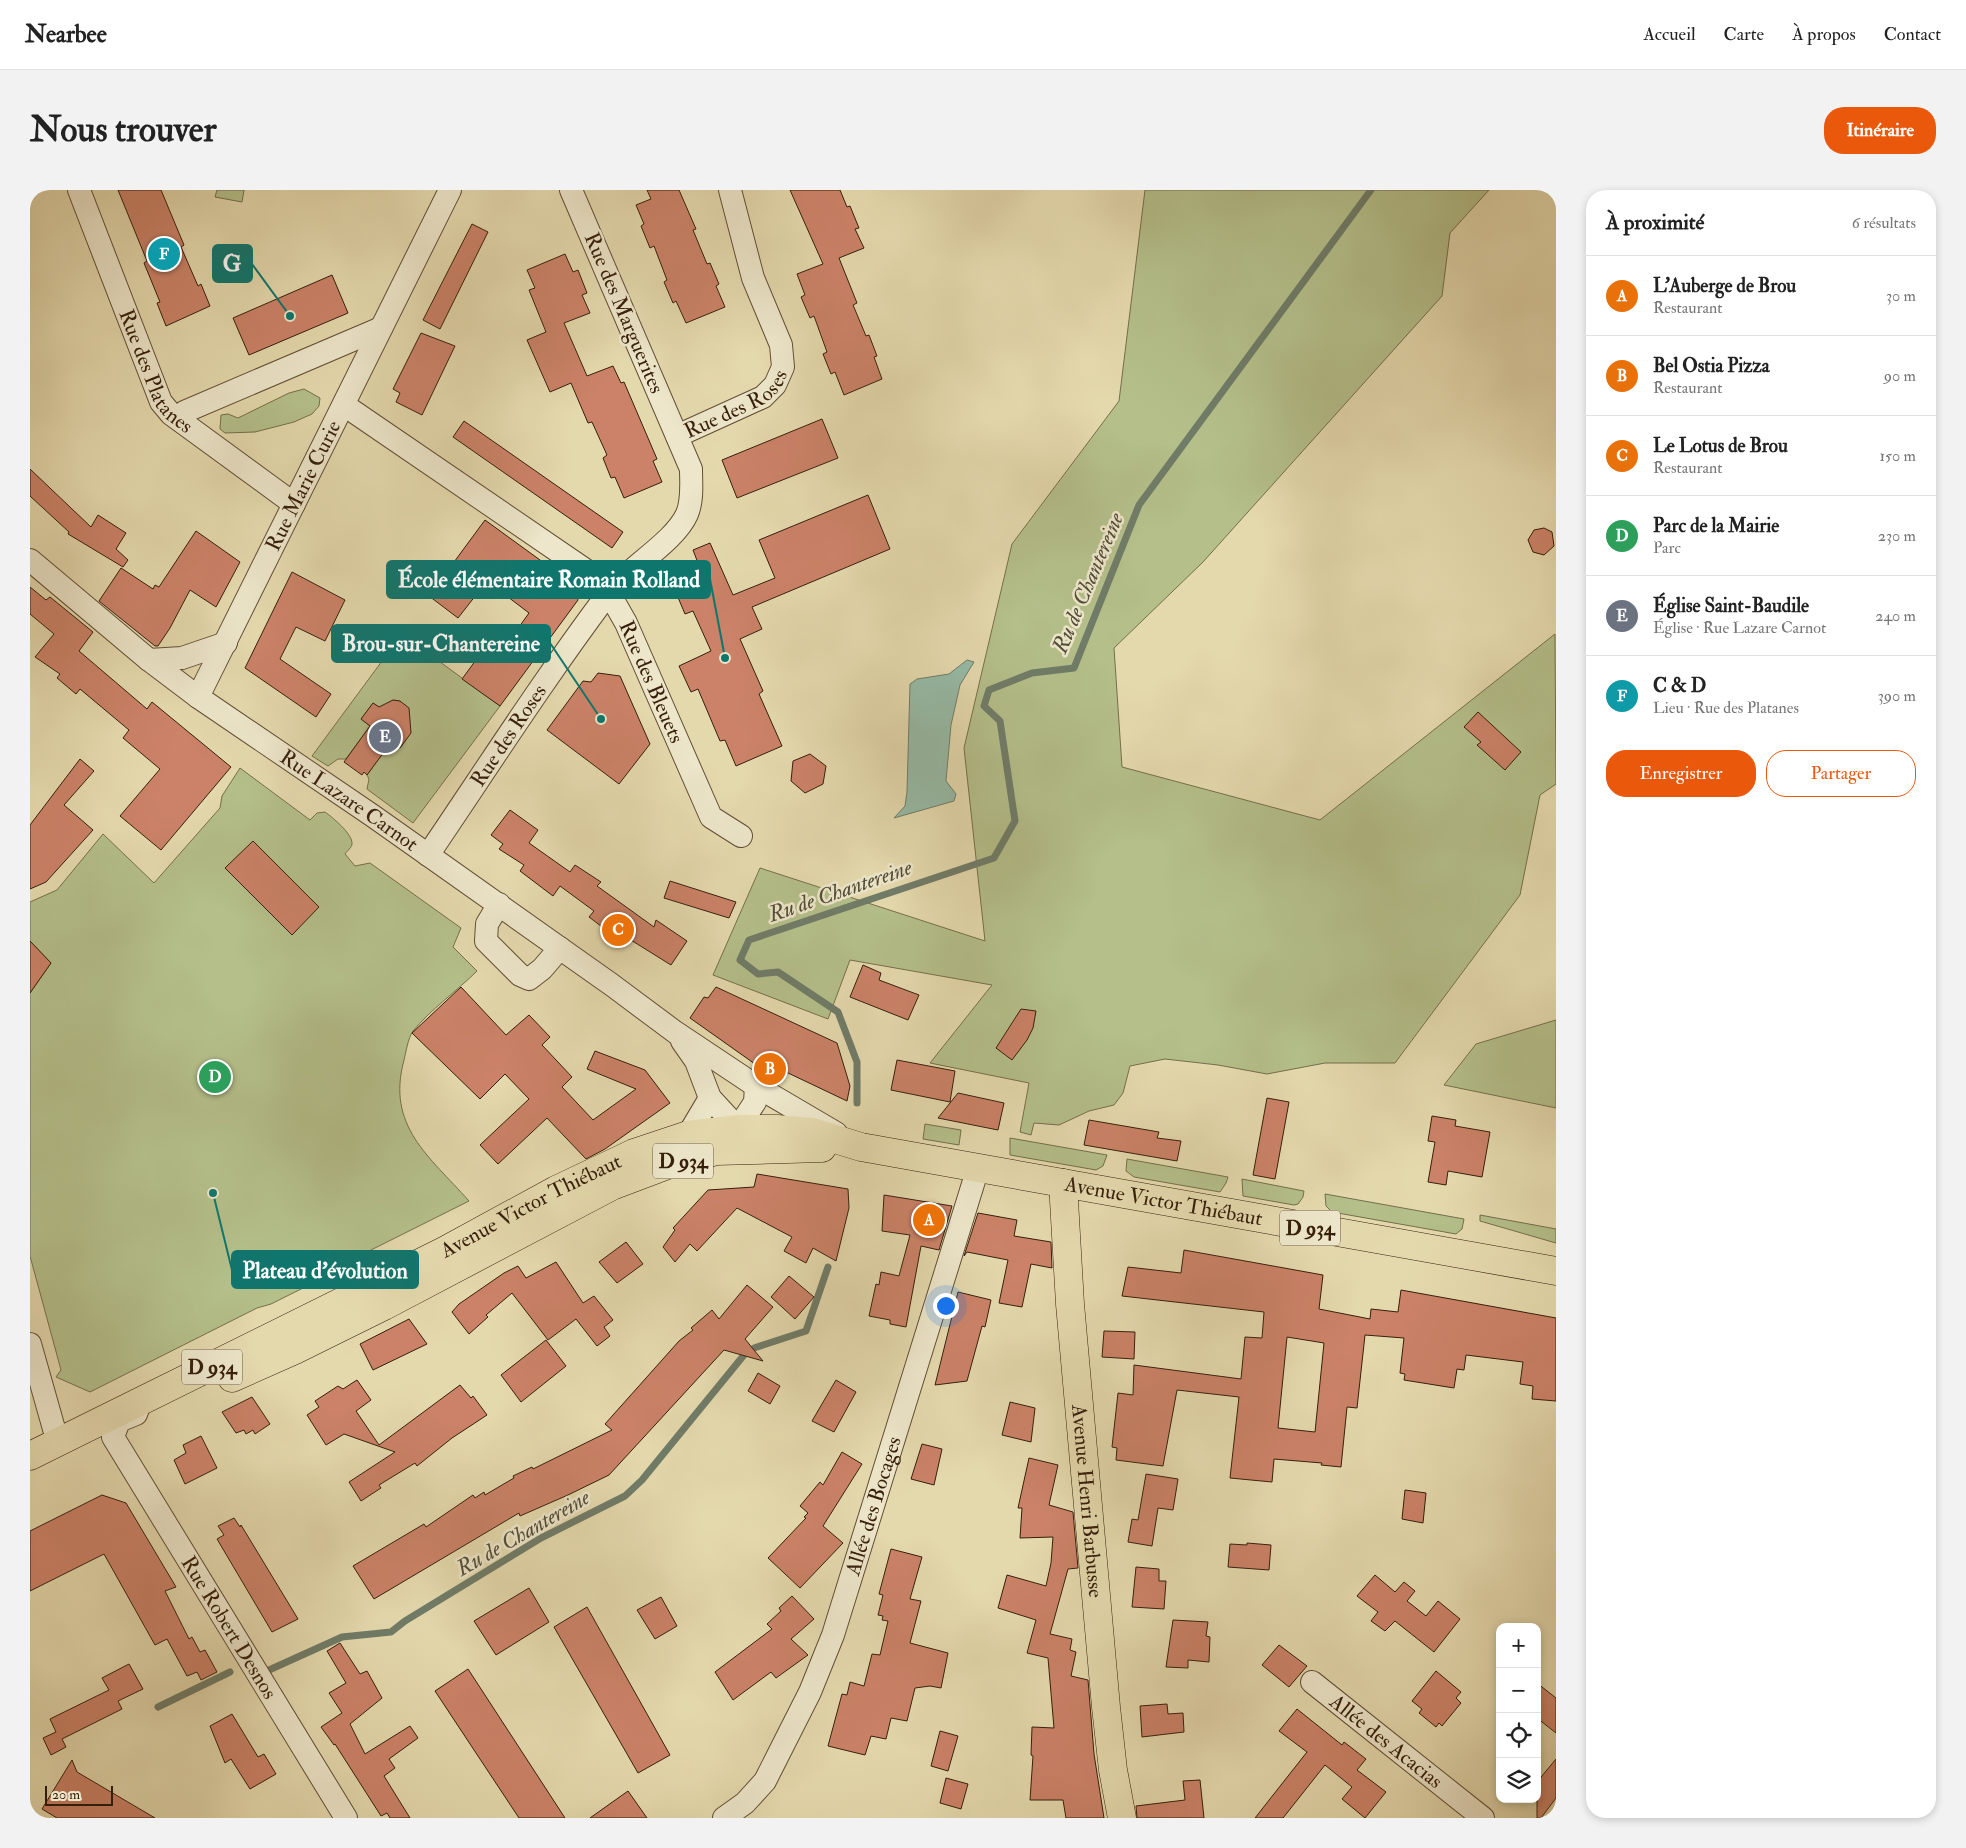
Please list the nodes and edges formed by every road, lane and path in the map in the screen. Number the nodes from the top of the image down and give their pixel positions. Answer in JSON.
{"nodes":[{"id":1,"x":78,"y":190,"type":"edge"},
{"id":2,"x":450,"y":190,"type":"edge"},
{"id":3,"x":571,"y":190,"type":"edge"},
{"id":4,"x":730,"y":190,"type":"edge"},
{"id":5,"x":381,"y":328,"type":"junction"},
{"id":6,"x":344,"y":405,"type":"junction"},
{"id":7,"x":184,"y":412,"type":"dead end"},
{"id":8,"x":677,"y":436,"type":"junction"},
{"id":9,"x":294,"y":504,"type":"junction"},
{"id":10,"x":31,"y":562,"type":"edge"},
{"id":11,"x":609,"y":593,"type":"junction"},
{"id":12,"x":226,"y":643,"type":"junction"},
{"id":13,"x":149,"y":660,"type":"junction"},
{"id":14,"x":198,"y":698,"type":"junction"},
{"id":15,"x":741,"y":836,"type":"dead end"},
{"id":16,"x":428,"y":855,"type":"junction"},
{"id":17,"x":499,"y":904,"type":"junction"},
{"id":18,"x":560,"y":948,"type":"junction"},
{"id":19,"x":676,"y":1032,"type":"junction"},
{"id":20,"x":756,"y":1086,"type":"junction"},
{"id":21,"x":710,"y":1098,"type":"junction"},
{"id":22,"x":738,"y":1129,"type":"junction"},
{"id":23,"x":688,"y":1135,"type":"junction"},
{"id":24,"x":861,"y":1147,"type":"junction"},
{"id":25,"x":757,"y":1149,"type":"junction"},
{"id":26,"x":978,"y":1168,"type":"junction"},
{"id":27,"x":1063,"y":1183,"type":"junction"},
{"id":28,"x":612,"y":1186,"type":"junction"},
{"id":29,"x":1556,"y":1271,"type":"edge"},
{"id":30,"x":283,"y":1332,"type":"junction"},
{"id":31,"x":30,"y":1344,"type":"edge"},
{"id":32,"x":252,"y":1367,"type":"junction"},
{"id":33,"x":141,"y":1402,"type":"junction"},
{"id":34,"x":113,"y":1437,"type":"junction"},
{"id":35,"x":58,"y":1443,"type":"junction"},
{"id":36,"x":30,"y":1456,"type":"edge"},
{"id":37,"x":30,"y":1476,"type":"edge"},
{"id":38,"x":1312,"y":1682,"type":"dead end"},
{"id":39,"x":346,"y":1818,"type":"edge"},
{"id":40,"x":724,"y":1818,"type":"edge"},
{"id":41,"x":1122,"y":1818,"type":"edge"},
{"id":42,"x":1483,"y":1818,"type":"edge"}],
"edges":[{"from":1,"to":9,"type":"street","name":"Rue des Platanes"},
{"from":2,"to":5,"type":"street","name":"Rue Marie Curie"},
{"from":3,"to":8,"type":"street","name":"Rue des Marguerites"},
{"from":4,"to":8,"type":"street","name":"Rue des Roses"},
{"from":5,"to":6,"type":"street","name":"Rue Marie Curie"},
{"from":5,"to":7,"type":"street"},
{"from":6,"to":9,"type":"street","name":"Rue Marie Curie"},
{"from":6,"to":11,"type":"street","name":"Rue des Bleuets"},
{"from":8,"to":11,"type":"street","name":"Rue des Roses"},
{"from":9,"to":12,"type":"street","name":"Rue Marie Curie"},
{"from":10,"to":13,"type":"street","name":"Rue Lazare Carnot"},
{"from":11,"to":15,"type":"street","name":"Rue des Bleuets"},
{"from":11,"to":16,"type":"street","name":"Rue des Roses"},
{"from":12,"to":13,"type":"street"},
{"from":12,"to":14,"type":"street","name":"Rue Marie Curie"},
{"from":13,"to":14,"type":"street","name":"Rue Lazare Carnot"},
{"from":14,"to":16,"type":"street","name":"Rue Lazare Carnot"},
{"from":16,"to":17,"type":"street","name":"Rue Lazare Carnot"},
{"from":17,"to":18,"type":"street","name":"Rue Lazare Carnot"},
{"from":17,"to":18,"type":"street"},
{"from":18,"to":19,"type":"street","name":"Rue Lazare Carnot"},
{"from":19,"to":20,"type":"street","name":"Rue Lazare Carnot"},
{"from":19,"to":21,"type":"street","name":"Rue Lazare Carnot"},
{"from":20,"to":22,"type":"street"},
{"from":20,"to":24,"type":"street","name":"Rue Lazare Carnot"},
{"from":21,"to":22,"type":"street","name":"Rue Lazare Carnot"},
{"from":21,"to":23,"type":"street"},
{"from":22,"to":23,"type":"main road","name":"Avenue Victor Thiébaut","number":"D 934"},
{"from":22,"to":24,"type":"main road","name":"Avenue Victor Thiébaut","number":"D 934"},
{"from":22,"to":25,"type":"street","name":"Rue Lazare Carnot"},
{"from":22,"to":28,"type":"street"},
{"from":23,"to":30,"type":"main road","name":"Avenue Victor Thiébaut","number":"D 934"},
{"from":24,"to":25,"type":"main road","name":"Avenue Victor Thiébaut","number":"D 934"},
{"from":24,"to":26,"type":"main road","name":"Avenue Victor Thiébaut","number":"D 934"},
{"from":25,"to":28,"type":"main road","name":"Avenue Victor Thiébaut","number":"D 934"},
{"from":26,"to":27,"type":"main road","name":"Avenue Victor Thiébaut","number":"D 934"},
{"from":26,"to":40,"type":"street","name":"Allée des Bocages"},
{"from":27,"to":29,"type":"main road","name":"Avenue Victor Thiébaut","number":"D 934"},
{"from":27,"to":41,"type":"main road","name":"Avenue Henri Barbusse"},
{"from":28,"to":32,"type":"main road","name":"Avenue Victor Thiébaut","number":"D 934"},
{"from":30,"to":32,"type":"street"},
{"from":30,"to":33,"type":"main road","name":"Avenue Victor Thiébaut","number":"D 934"},
{"from":31,"to":35,"type":"street"},
{"from":32,"to":34,"type":"main road","name":"Avenue Victor Thiébaut","number":"D 934"},
{"from":33,"to":34,"type":"street"},
{"from":33,"to":35,"type":"main road","name":"Avenue Victor Thiébaut","number":"D 934"},
{"from":34,"to":37,"type":"main road","number":"D 934"},
{"from":34,"to":39,"type":"street","name":"Rue Robert Desnos"},
{"from":35,"to":36,"type":"main road","number":"D 934"},
{"from":38,"to":42,"type":"street","name":"Allée des Acacias"}]}
